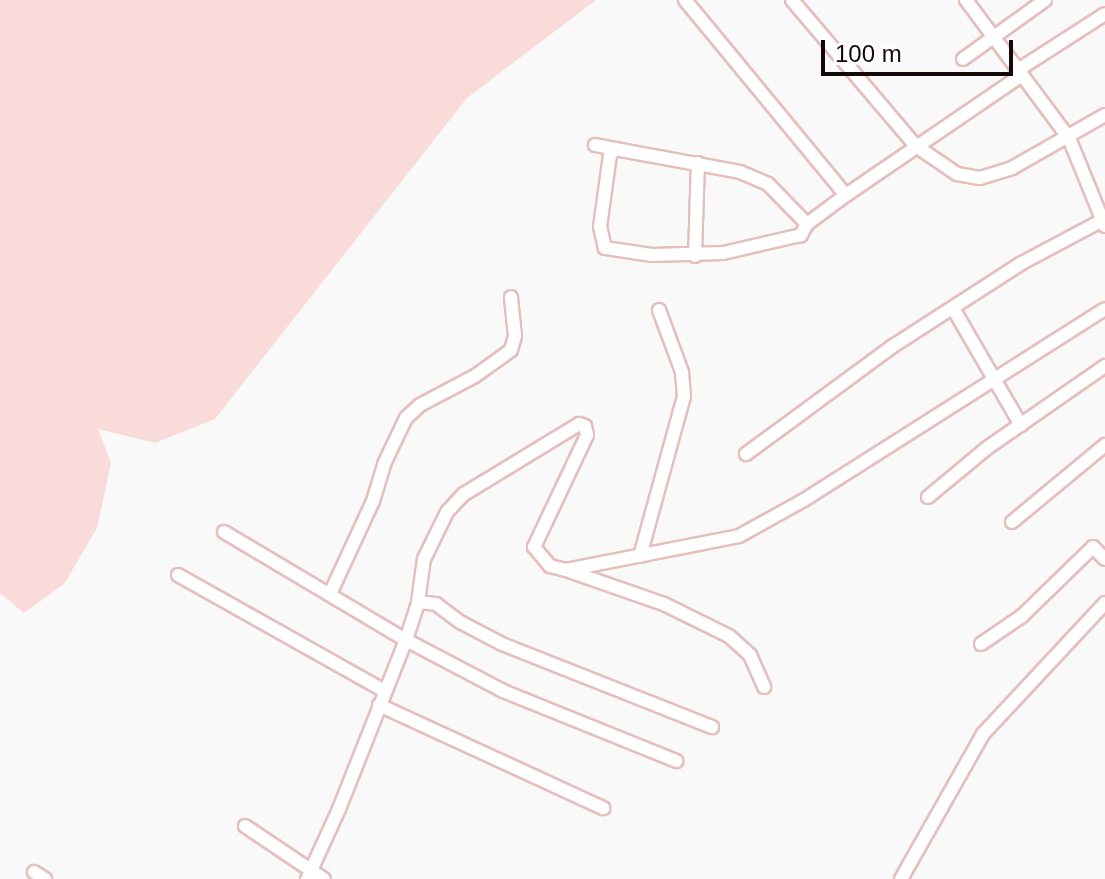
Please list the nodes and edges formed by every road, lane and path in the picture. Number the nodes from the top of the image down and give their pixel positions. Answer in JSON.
{"nodes":[{"id":1,"x":685,"y":0,"type":"edge"},
{"id":2,"x":792,"y":0,"type":"edge"},
{"id":3,"x":966,"y":0,"type":"edge"},
{"id":4,"x":1045,"y":0,"type":"edge"},
{"id":5,"x":1105,"y":14,"type":"edge"},
{"id":6,"x":992,"y":38,"type":"junction"},
{"id":7,"x":963,"y":59,"type":"dead end"},
{"id":8,"x":1020,"y":72,"type":"junction"},
{"id":9,"x":1105,"y":115,"type":"edge"},
{"id":10,"x":1069,"y":138,"type":"junction"},
{"id":11,"x":595,"y":145,"type":"dead end"},
{"id":12,"x":916,"y":146,"type":"junction"},
{"id":13,"x":615,"y":149,"type":"junction"},
{"id":14,"x":698,"y":163,"type":"junction"},
{"id":15,"x":846,"y":195,"type":"junction"},
{"id":16,"x":1104,"y":223,"type":"edge"},
{"id":17,"x":807,"y":224,"type":"junction"},
{"id":18,"x":695,"y":256,"type":"junction"},
{"id":19,"x":511,"y":297,"type":"dead end"},
{"id":20,"x":1105,"y":309,"type":"edge"},
{"id":21,"x":659,"y":310,"type":"dead end"},
{"id":22,"x":954,"y":310,"type":"junction"},
{"id":23,"x":1105,"y":366,"type":"edge"},
{"id":24,"x":992,"y":379,"type":"junction"},
{"id":25,"x":1021,"y":425,"type":"junction"},
{"id":26,"x":1105,"y":445,"type":"edge"},
{"id":27,"x":746,"y":454,"type":"dead end"},
{"id":28,"x":928,"y":497,"type":"dead end"},
{"id":29,"x":1012,"y":522,"type":"dead end"},
{"id":30,"x":224,"y":532,"type":"dead end"},
{"id":31,"x":1105,"y":539,"type":"edge"},
{"id":32,"x":1093,"y":547,"type":"junction"},
{"id":33,"x":640,"y":556,"type":"junction"},
{"id":34,"x":1105,"y":559,"type":"edge"},
{"id":35,"x":566,"y":570,"type":"junction"},
{"id":36,"x":178,"y":575,"type":"dead end"},
{"id":37,"x":330,"y":594,"type":"junction"},
{"id":38,"x":418,"y":602,"type":"junction"},
{"id":39,"x":1105,"y":603,"type":"edge"},
{"id":40,"x":406,"y":640,"type":"junction"},
{"id":41,"x":981,"y":644,"type":"dead end"},
{"id":42,"x":764,"y":687,"type":"dead end"},
{"id":43,"x":385,"y":691,"type":"junction"},
{"id":44,"x":379,"y":705,"type":"junction"},
{"id":45,"x":712,"y":727,"type":"dead end"},
{"id":46,"x":676,"y":761,"type":"dead end"},
{"id":47,"x":603,"y":808,"type":"dead end"},
{"id":48,"x":245,"y":826,"type":"dead end"},
{"id":49,"x":309,"y":874,"type":"edge"},
{"id":50,"x":324,"y":879,"type":"edge"},
{"id":51,"x":901,"y":879,"type":"edge"}],
"edges":[{"from":1,"to":15,"type":"street"},
{"from":2,"to":12,"type":"street"},
{"from":3,"to":6,"type":"street"},
{"from":4,"to":6,"type":"street"},
{"from":5,"to":8,"type":"street"},
{"from":6,"to":7,"type":"street"},
{"from":6,"to":8,"type":"street"},
{"from":8,"to":10,"type":"street"},
{"from":8,"to":12,"type":"street"},
{"from":9,"to":10,"type":"street"},
{"from":10,"to":12,"type":"street"},
{"from":10,"to":16,"type":"street"},
{"from":11,"to":13,"type":"street"},
{"from":12,"to":15,"type":"street"},
{"from":13,"to":14,"type":"street"},
{"from":13,"to":18,"type":"street"},
{"from":14,"to":17,"type":"street"},
{"from":14,"to":18,"type":"street"},
{"from":15,"to":17,"type":"street"},
{"from":16,"to":22,"type":"street"},
{"from":17,"to":18,"type":"street"},
{"from":19,"to":37,"type":"street"},
{"from":20,"to":24,"type":"street"},
{"from":21,"to":33,"type":"street"},
{"from":22,"to":24,"type":"street"},
{"from":22,"to":27,"type":"street"},
{"from":23,"to":25,"type":"street"},
{"from":24,"to":25,"type":"street"},
{"from":24,"to":33,"type":"street"},
{"from":25,"to":28,"type":"street"},
{"from":26,"to":29,"type":"street"},
{"from":30,"to":37,"type":"street"},
{"from":31,"to":32,"type":"street"},
{"from":32,"to":34,"type":"street"},
{"from":32,"to":41,"type":"street"},
{"from":33,"to":35,"type":"street"},
{"from":35,"to":38,"type":"street"},
{"from":35,"to":42,"type":"street"},
{"from":36,"to":43,"type":"street"},
{"from":37,"to":40,"type":"street"},
{"from":38,"to":40,"type":"street"},
{"from":38,"to":45,"type":"street"},
{"from":39,"to":51,"type":"street"},
{"from":40,"to":43,"type":"street"},
{"from":40,"to":46,"type":"street"},
{"from":43,"to":44,"type":"street"},
{"from":44,"to":47,"type":"street"},
{"from":44,"to":49,"type":"street"},
{"from":48,"to":49,"type":"street"},
{"from":49,"to":50,"type":"street"}]}
